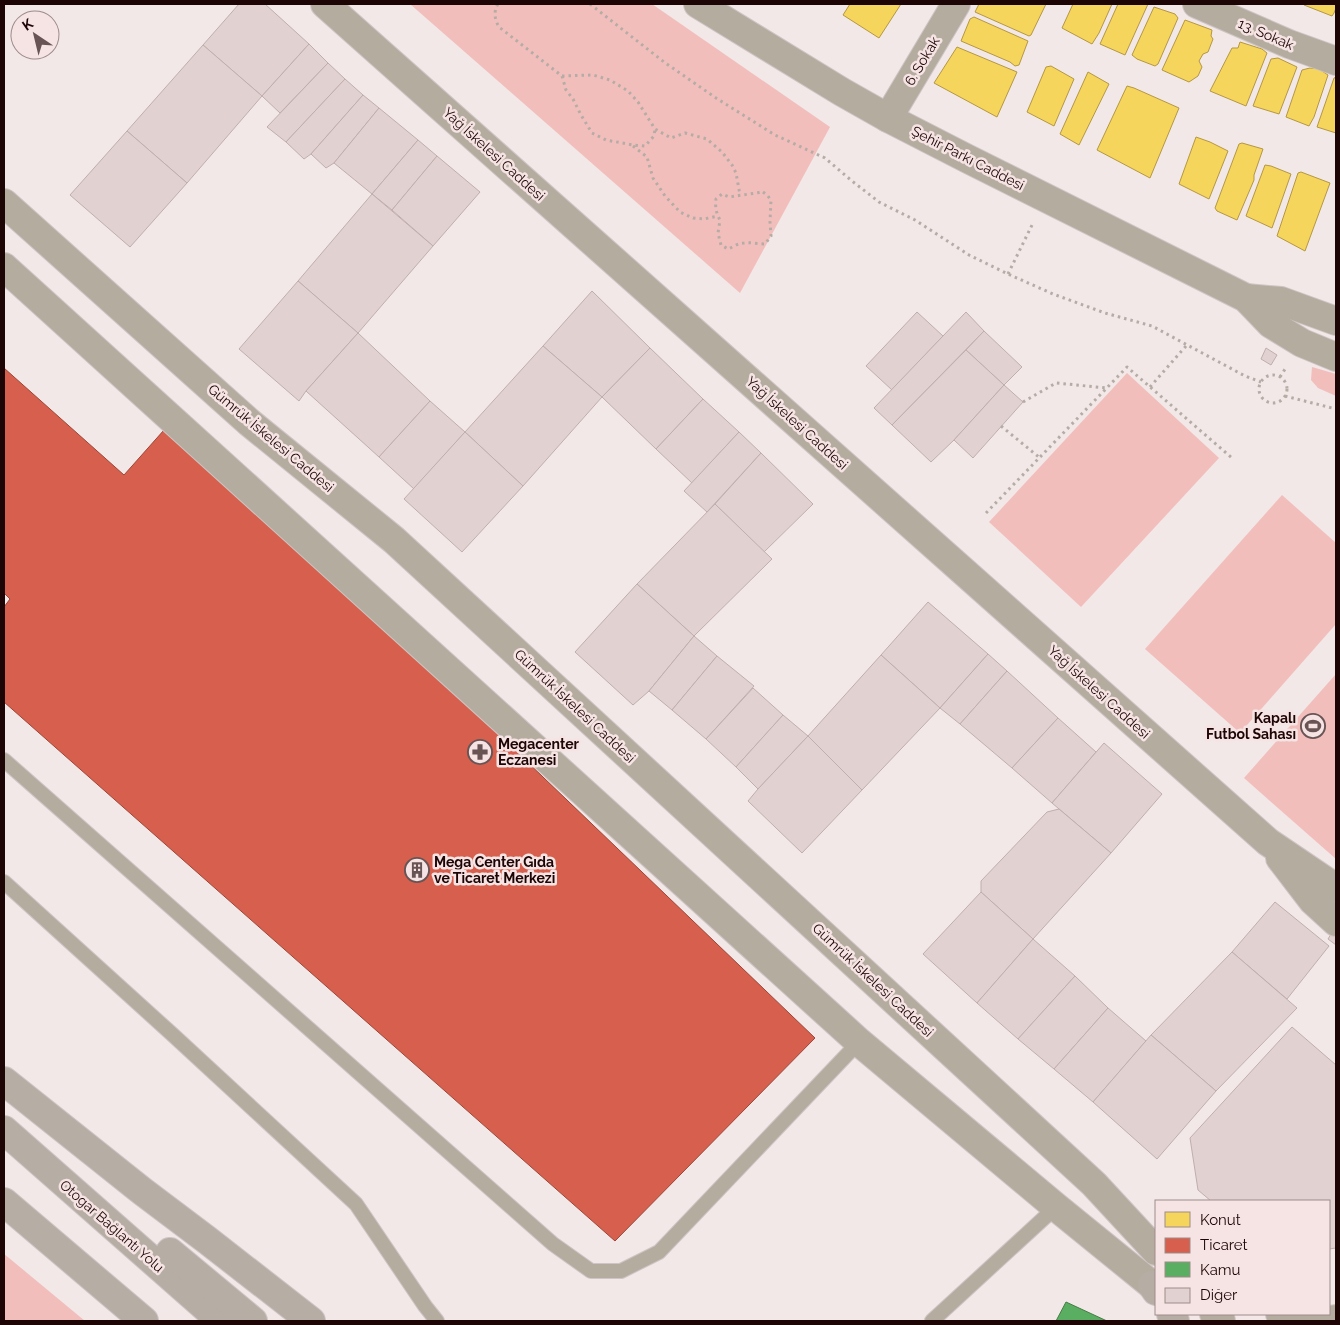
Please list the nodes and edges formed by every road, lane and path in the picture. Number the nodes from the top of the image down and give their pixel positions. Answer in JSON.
{"nodes":[{"id":1,"x":325,"y":4,"type":"edge"},
{"id":2,"x":498,"y":4,"type":"edge"},
{"id":3,"x":590,"y":4,"type":"edge"},
{"id":4,"x":698,"y":4,"type":"edge"},
{"id":5,"x":956,"y":4,"type":"edge"},
{"id":6,"x":1197,"y":4,"type":"edge"},
{"id":7,"x":1336,"y":61,"type":"edge"},
{"id":8,"x":562,"y":76,"type":"junction"},
{"id":9,"x":888,"y":118,"type":"junction"},
{"id":10,"x":656,"y":130,"type":"junction"},
{"id":11,"x":633,"y":145,"type":"junction"},
{"id":12,"x":740,"y":195,"type":"junction"},
{"id":13,"x":1047,"y":198,"type":"junction"},
{"id":14,"x":4,"y":204,"type":"edge"},
{"id":15,"x":718,"y":216,"type":"junction"},
{"id":16,"x":4,"y":267,"type":"edge"},
{"id":17,"x":1008,"y":274,"type":"junction"},
{"id":18,"x":1246,"y":298,"type":"junction"},
{"id":19,"x":1336,"y":321,"type":"edge"},
{"id":20,"x":1186,"y":346,"type":"junction"},
{"id":21,"x":1336,"y":356,"type":"edge"},
{"id":22,"x":1261,"y":382,"type":"junction"},
{"id":23,"x":1150,"y":387,"type":"junction"},
{"id":24,"x":1107,"y":388,"type":"junction"},
{"id":25,"x":1284,"y":396,"type":"junction"},
{"id":26,"x":1023,"y":402,"type":"dead end"},
{"id":27,"x":1336,"y":410,"type":"edge"},
{"id":28,"x":1001,"y":426,"type":"dead end"},
{"id":29,"x":1040,"y":458,"type":"junction"},
{"id":30,"x":1232,"y":458,"type":"dead end"},
{"id":31,"x":986,"y":513,"type":"dead end"},
{"id":32,"x":4,"y":760,"type":"edge"},
{"id":33,"x":1268,"y":842,"type":"junction"},
{"id":34,"x":4,"y":882,"type":"edge"},
{"id":35,"x":1336,"y":888,"type":"edge"},
{"id":36,"x":1336,"y":922,"type":"edge"},
{"id":37,"x":859,"y":1042,"type":"junction"},
{"id":38,"x":4,"y":1081,"type":"edge"},
{"id":39,"x":4,"y":1130,"type":"edge"},
{"id":40,"x":81,"y":1198,"type":"junction"},
{"id":41,"x":4,"y":1202,"type":"edge"},
{"id":42,"x":1056,"y":1207,"type":"junction"},
{"id":43,"x":1131,"y":1224,"type":"junction"},
{"id":44,"x":1155,"y":1235,"type":"edge"},
{"id":45,"x":1155,"y":1250,"type":"edge"},
{"id":46,"x":1154,"y":1288,"type":"edge"},
{"id":47,"x":1284,"y":1315,"type":"edge"},
{"id":48,"x":1336,"y":1319,"type":"edge"},
{"id":49,"x":144,"y":1321,"type":"edge"},
{"id":50,"x":221,"y":1321,"type":"edge"},
{"id":51,"x":253,"y":1321,"type":"edge"},
{"id":52,"x":311,"y":1321,"type":"edge"},
{"id":53,"x":437,"y":1321,"type":"edge"},
{"id":54,"x":932,"y":1321,"type":"edge"},
{"id":55,"x":1306,"y":1321,"type":"edge"},
{"id":56,"x":1325,"y":1321,"type":"edge"}],
"edges":[{"from":1,"to":33,"type":"street","name":"Yağ İskelesi Caddesi"},
{"from":2,"to":8,"type":"path"},
{"from":3,"to":17,"type":"path"},
{"from":4,"to":9,"type":"street","name":"Şehir Parkı Caddesi"},
{"from":5,"to":9,"type":"street","name":"6. Sokak"},
{"from":6,"to":7,"type":"street","name":"13. Sokak"},
{"from":8,"to":10,"type":"path"},
{"from":8,"to":11,"type":"path"},
{"from":9,"to":13,"type":"street","name":"Şehir Parkı Caddesi"},
{"from":10,"to":11,"type":"path"},
{"from":10,"to":12,"type":"path"},
{"from":11,"to":15,"type":"path"},
{"from":12,"to":15,"type":"path"},
{"from":12,"to":15,"type":"path"},
{"from":13,"to":17,"type":"path"},
{"from":13,"to":18,"type":"street","name":"Şehir Parkı Caddesi"},
{"from":14,"to":43,"type":"street","name":"Gümrük İskelesi Caddesi"},
{"from":16,"to":37,"type":"street"},
{"from":17,"to":20,"type":"path"},
{"from":18,"to":19,"type":"street","name":"Şehir Parkı Caddesi"},
{"from":18,"to":21,"type":"street","name":"Şehir Parkı Caddesi"},
{"from":20,"to":22,"type":"path"},
{"from":20,"to":23,"type":"path"},
{"from":22,"to":25,"type":"path"},
{"from":22,"to":25,"type":"path"},
{"from":23,"to":24,"type":"path"},
{"from":23,"to":30,"type":"path"},
{"from":24,"to":26,"type":"path"},
{"from":24,"to":29,"type":"path"},
{"from":25,"to":27,"type":"path"},
{"from":28,"to":29,"type":"path"},
{"from":29,"to":31,"type":"path"},
{"from":32,"to":37,"type":"lane"},
{"from":33,"to":35,"type":"street"},
{"from":33,"to":36,"type":"street"},
{"from":34,"to":53,"type":"lane"},
{"from":37,"to":42,"type":"street"},
{"from":38,"to":52,"type":"highway"},
{"from":39,"to":40,"type":"highway","name":"Otogar Bağlantı Yolu"},
{"from":40,"to":50,"type":"highway","name":"Otogar Bağlantı Yolu"},
{"from":40,"to":51,"type":"highway"},
{"from":41,"to":49,"type":"highway"},
{"from":42,"to":46,"type":"street"},
{"from":42,"to":54,"type":"lane"},
{"from":43,"to":44,"type":"street"},
{"from":43,"to":45,"type":"street","name":"Gümrük İskelesi Caddesi"},
{"from":47,"to":55,"type":"street"},
{"from":48,"to":56,"type":"street"}]}
